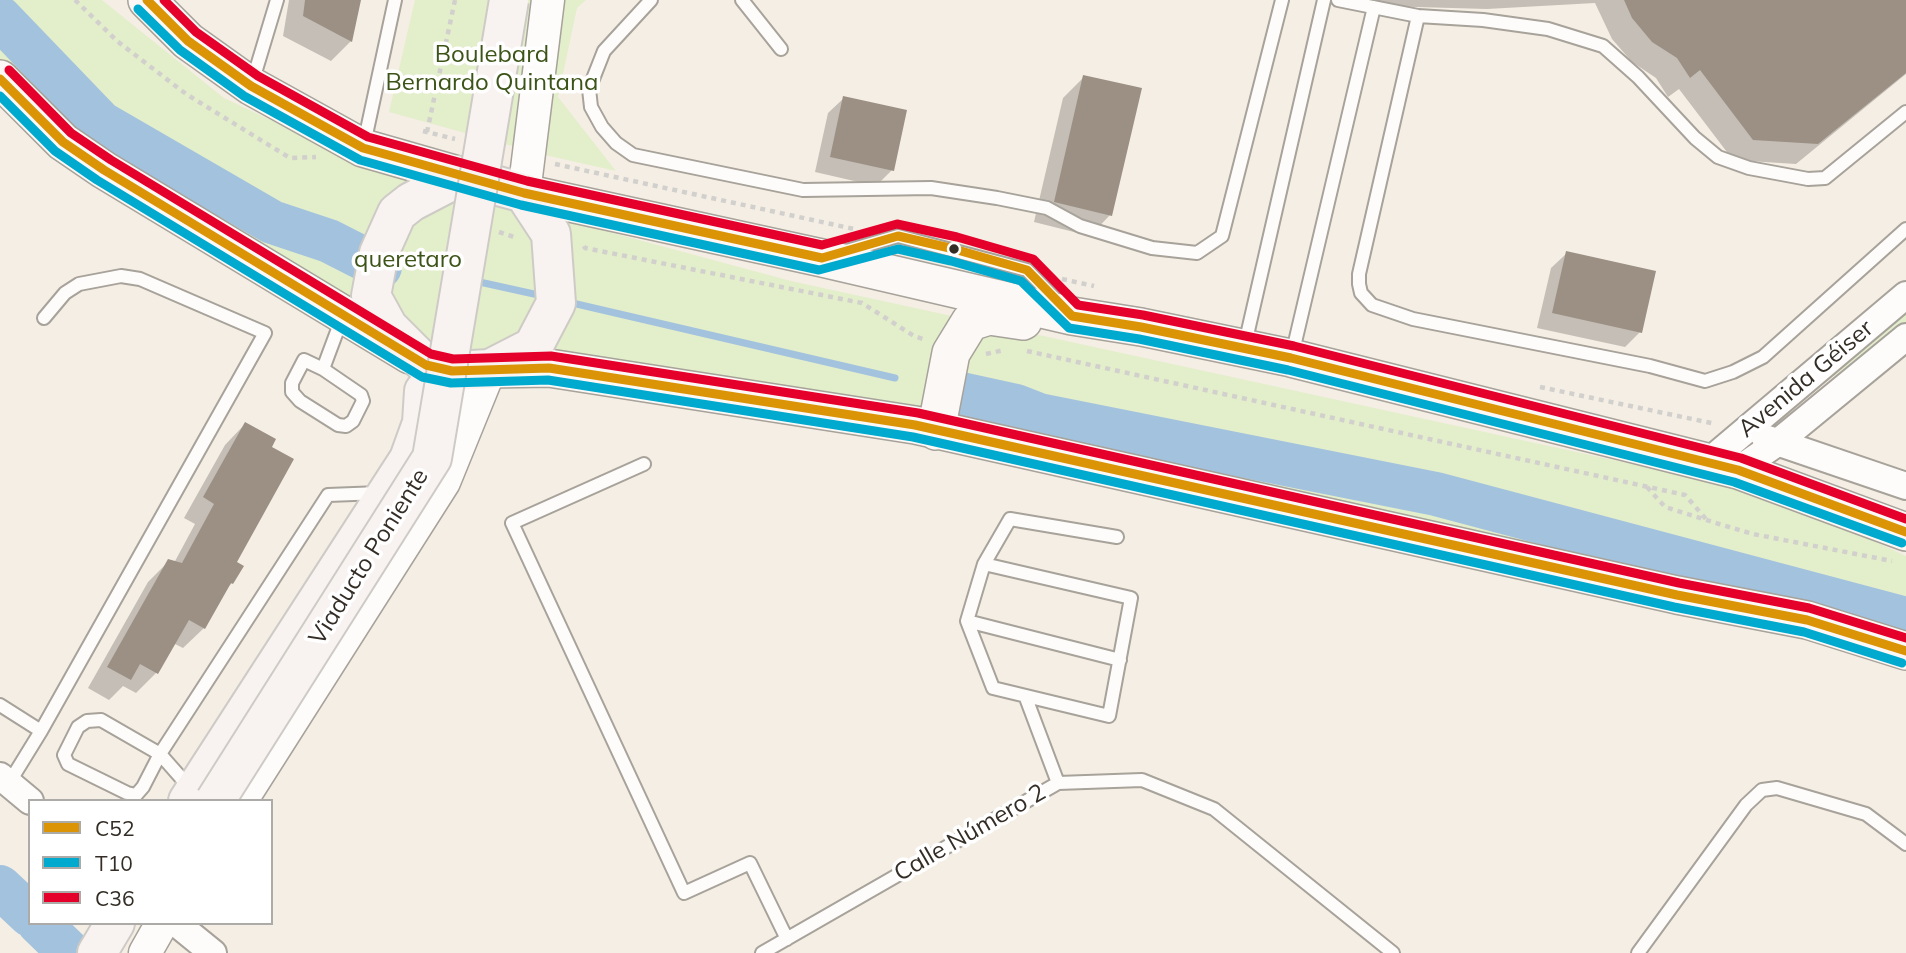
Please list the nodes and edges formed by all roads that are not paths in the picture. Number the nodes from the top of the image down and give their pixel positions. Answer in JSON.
{"nodes":[{"id":1,"x":147,"y":0,"type":"edge"},
{"id":2,"x":277,"y":0,"type":"edge"},
{"id":3,"x":395,"y":0,"type":"edge"},
{"id":4,"x":490,"y":0,"type":"edge"},
{"id":5,"x":509,"y":0,"type":"edge"},
{"id":6,"x":548,"y":0,"type":"edge"},
{"id":7,"x":651,"y":0,"type":"edge"},
{"id":8,"x":742,"y":0,"type":"edge"},
{"id":9,"x":1282,"y":0,"type":"edge"},
{"id":10,"x":1324,"y":0,"type":"edge"},
{"id":11,"x":1339,"y":0,"type":"edge"},
{"id":12,"x":1374,"y":7,"type":"junction"},
{"id":13,"x":1419,"y":16,"type":"junction"},
{"id":14,"x":781,"y":49,"type":"dead end"},
{"id":15,"x":0,"y":79,"type":"edge"},
{"id":16,"x":251,"y":86,"type":"junction"},
{"id":17,"x":1906,"y":112,"type":"edge"},
{"id":18,"x":363,"y":148,"type":"junction"},
{"id":19,"x":463,"y":159,"type":"junction"},
{"id":20,"x":526,"y":175,"type":"junction"},
{"id":21,"x":1906,"y":229,"type":"edge"},
{"id":22,"x":1906,"y":295,"type":"edge"},
{"id":23,"x":343,"y":315,"type":"junction"},
{"id":24,"x":44,"y":318,"type":"dead end"},
{"id":25,"x":1141,"y":327,"type":"junction"},
{"id":26,"x":1906,"y":337,"type":"edge"},
{"id":27,"x":1244,"y":348,"type":"junction"},
{"id":28,"x":1291,"y":358,"type":"junction"},
{"id":29,"x":426,"y":365,"type":"junction"},
{"id":30,"x":323,"y":369,"type":"junction"},
{"id":31,"x":490,"y":369,"type":"junction"},
{"id":32,"x":937,"y":423,"type":"junction"},
{"id":33,"x":1738,"y":428,"type":"junction"},
{"id":34,"x":1777,"y":443,"type":"junction"},
{"id":35,"x":644,"y":464,"type":"dead end"},
{"id":36,"x":1722,"y":467,"type":"junction"},
{"id":37,"x":1906,"y":486,"type":"edge"},
{"id":38,"x":387,"y":492,"type":"junction"},
{"id":39,"x":1117,"y":537,"type":"dead end"},
{"id":40,"x":1900,"y":547,"type":"edge"},
{"id":41,"x":984,"y":564,"type":"junction"},
{"id":42,"x":967,"y":621,"type":"junction"},
{"id":43,"x":1906,"y":651,"type":"edge"},
{"id":44,"x":1120,"y":660,"type":"junction"},
{"id":45,"x":1026,"y":698,"type":"junction"},
{"id":46,"x":0,"y":705,"type":"edge"},
{"id":47,"x":41,"y":731,"type":"junction"},
{"id":48,"x":160,"y":754,"type":"junction"},
{"id":49,"x":4,"y":780,"type":"edge"},
{"id":50,"x":1058,"y":783,"type":"junction"},
{"id":51,"x":199,"y":798,"type":"edge"},
{"id":52,"x":28,"y":799,"type":"edge"},
{"id":53,"x":242,"y":799,"type":"edge"},
{"id":54,"x":1906,"y":844,"type":"edge"},
{"id":55,"x":114,"y":925,"type":"edge"},
{"id":56,"x":157,"y":931,"type":"edge"},
{"id":57,"x":787,"y":939,"type":"junction"},
{"id":58,"x":97,"y":953,"type":"edge"},
{"id":59,"x":127,"y":953,"type":"edge"},
{"id":60,"x":213,"y":953,"type":"edge"},
{"id":61,"x":762,"y":953,"type":"edge"},
{"id":62,"x":1393,"y":953,"type":"edge"},
{"id":63,"x":1639,"y":953,"type":"edge"}],
"edges":[{"from":1,"to":16,"type":"main road"},
{"from":2,"to":16,"type":"lane"},
{"from":3,"to":18,"type":"lane"},
{"from":4,"to":19,"type":"main road"},
{"from":5,"to":51,"type":"main road","name":"Viaducto Poniente","bridge":true},
{"from":6,"to":20,"type":"street"},
{"from":7,"to":9,"type":"lane"},
{"from":8,"to":14,"type":"lane"},
{"from":10,"to":27,"type":"lane"},
{"from":11,"to":12,"type":"lane"},
{"from":12,"to":13,"type":"lane"},
{"from":12,"to":28,"type":"lane"},
{"from":13,"to":17,"type":"lane"},
{"from":13,"to":21,"type":"lane"},
{"from":15,"to":23,"type":"main road"},
{"from":16,"to":18,"type":"main road"},
{"from":18,"to":19,"type":"main road"},
{"from":19,"to":20,"type":"main road"},
{"from":19,"to":29,"type":"main road"},
{"from":20,"to":25,"type":"main road"},
{"from":20,"to":31,"type":"main road"},
{"from":22,"to":33,"type":"street","name":"Avenida Géiser"},
{"from":23,"to":29,"type":"main road"},
{"from":23,"to":30,"type":"lane"},
{"from":24,"to":47,"type":"lane"},
{"from":25,"to":27,"type":"main road"},
{"from":25,"to":32,"type":"main road"},
{"from":26,"to":34,"type":"street","name":"Avenida Géiser"},
{"from":27,"to":28,"type":"main road"},
{"from":28,"to":36,"type":"main road"},
{"from":29,"to":31,"type":"main road"},
{"from":29,"to":38,"type":"main road"},
{"from":30,"to":30,"type":"lane"},
{"from":31,"to":32,"type":"main road"},
{"from":31,"to":53,"type":"street"},
{"from":32,"to":43,"type":"main road"},
{"from":33,"to":34,"type":"street"},
{"from":33,"to":36,"type":"street","name":"Avenida Géiser"},
{"from":34,"to":36,"type":"street","name":"Avenida Géiser"},
{"from":34,"to":37,"type":"street"},
{"from":35,"to":57,"type":"lane"},
{"from":36,"to":40,"type":"main road"},
{"from":38,"to":48,"type":"lane"},
{"from":38,"to":51,"type":"main road"},
{"from":39,"to":41,"type":"lane"},
{"from":41,"to":42,"type":"lane"},
{"from":41,"to":44,"type":"lane"},
{"from":42,"to":44,"type":"lane"},
{"from":42,"to":45,"type":"lane"},
{"from":44,"to":45,"type":"lane"},
{"from":45,"to":50,"type":"lane"},
{"from":46,"to":47,"type":"lane"},
{"from":47,"to":49,"type":"lane"},
{"from":48,"to":48,"type":"lane"},
{"from":48,"to":51,"type":"lane"},
{"from":49,"to":52,"type":"street"},
{"from":50,"to":57,"type":"lane","name":"Calle Número 2"},
{"from":50,"to":62,"type":"lane","name":"Calle Número 2"},
{"from":54,"to":63,"type":"lane"},
{"from":55,"to":58,"type":"main road"},
{"from":56,"to":59,"type":"main road"},
{"from":56,"to":60,"type":"street"},
{"from":57,"to":61,"type":"lane","name":"Calle Número 2"}]}
